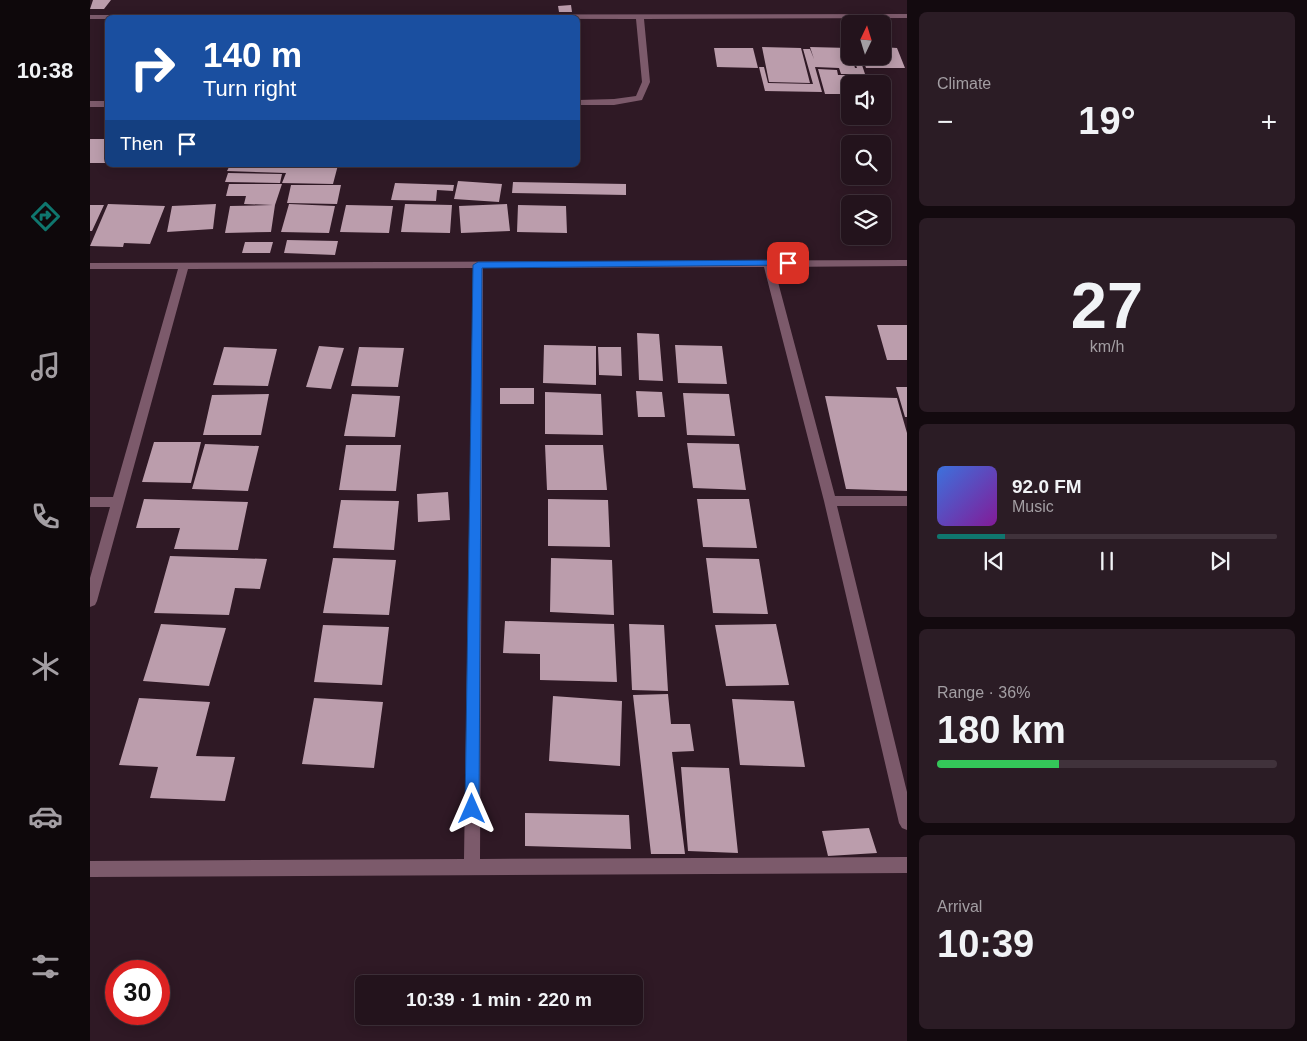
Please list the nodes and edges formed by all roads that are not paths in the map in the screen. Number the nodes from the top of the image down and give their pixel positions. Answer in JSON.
{"nodes":[{"id":1,"x":580,"y":16,"type":"edge"},
{"id":2,"x":640,"y":16,"type":"junction"},
{"id":3,"x":907,"y":16,"type":"edge"},
{"id":4,"x":90,"y":17,"type":"edge"},
{"id":5,"x":105,"y":17,"type":"edge"},
{"id":6,"x":580,"y":102,"type":"edge"},
{"id":7,"x":90,"y":104,"type":"edge"},
{"id":8,"x":105,"y":104,"type":"edge"},
{"id":9,"x":907,"y":262,"type":"edge"},
{"id":10,"x":768,"y":263,"type":"junction"},
{"id":11,"x":478,"y":265,"type":"junction"},
{"id":12,"x":90,"y":266,"type":"edge"},
{"id":13,"x":184,"y":266,"type":"junction"},
{"id":14,"x":830,"y":501,"type":"junction"},
{"id":15,"x":907,"y":501,"type":"edge"},
{"id":16,"x":90,"y":502,"type":"edge"},
{"id":17,"x":116,"y":502,"type":"junction"},
{"id":18,"x":90,"y":601,"type":"edge"},
{"id":19,"x":907,"y":823,"type":"edge"},
{"id":20,"x":907,"y":865,"type":"edge"},
{"id":21,"x":472,"y":867,"type":"junction"},
{"id":22,"x":90,"y":869,"type":"edge"}],
"edges":[{"from":1,"to":2,"type":"street"},
{"from":2,"to":3,"type":"street"},
{"from":2,"to":6,"type":"street"},
{"from":4,"to":5,"type":"street"},
{"from":7,"to":8,"type":"street"},
{"from":9,"to":10,"type":"street"},
{"from":10,"to":11,"type":"street"},
{"from":10,"to":14,"type":"street"},
{"from":11,"to":13,"type":"street"},
{"from":11,"to":21,"type":"street"},
{"from":12,"to":13,"type":"street"},
{"from":13,"to":17,"type":"street"},
{"from":14,"to":15,"type":"street"},
{"from":14,"to":19,"type":"street"},
{"from":16,"to":17,"type":"street"},
{"from":17,"to":18,"type":"street"},
{"from":20,"to":21,"type":"street"},
{"from":21,"to":22,"type":"street"}]}
